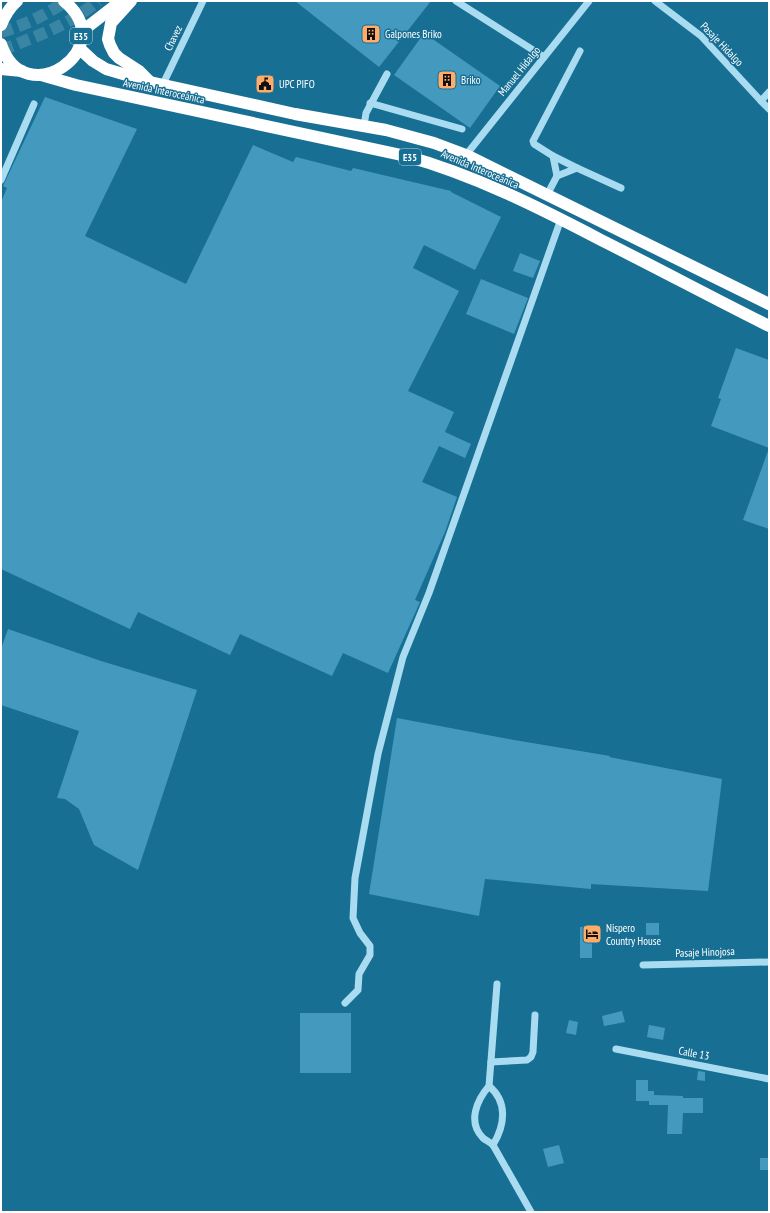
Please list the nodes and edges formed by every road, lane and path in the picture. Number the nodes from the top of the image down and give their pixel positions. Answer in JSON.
{"nodes":[{"id":1,"x":17,"y":1,"type":"edge"},
{"id":2,"x":64,"y":1,"type":"edge"},
{"id":3,"x":121,"y":1,"type":"edge"},
{"id":4,"x":131,"y":1,"type":"edge"},
{"id":5,"x":203,"y":1,"type":"edge"},
{"id":6,"x":456,"y":1,"type":"edge"},
{"id":7,"x":589,"y":1,"type":"edge"},
{"id":8,"x":655,"y":1,"type":"edge"},
{"id":9,"x":2,"y":19,"type":"edge"},
{"id":10,"x":81,"y":32,"type":"junction"},
{"id":11,"x":1,"y":44,"type":"edge"},
{"id":12,"x":79,"y":48,"type":"junction"},
{"id":13,"x":580,"y":51,"type":"dead end"},
{"id":14,"x":544,"y":57,"type":"junction"},
{"id":15,"x":1,"y":69,"type":"edge"},
{"id":16,"x":22,"y":71,"type":"junction"},
{"id":17,"x":387,"y":74,"type":"dead end"},
{"id":18,"x":41,"y":75,"type":"junction"},
{"id":19,"x":150,"y":82,"type":"junction"},
{"id":20,"x":163,"y":84,"type":"junction"},
{"id":21,"x":769,"y":92,"type":"edge"},
{"id":22,"x":761,"y":102,"type":"junction"},
{"id":23,"x":370,"y":103,"type":"junction"},
{"id":24,"x":34,"y":104,"type":"dead end"},
{"id":25,"x":769,"y":109,"type":"edge"},
{"id":26,"x":364,"y":126,"type":"junction"},
{"id":27,"x":462,"y":129,"type":"dead end"},
{"id":28,"x":466,"y":155,"type":"junction"},
{"id":29,"x":553,"y":156,"type":"junction"},
{"id":30,"x":577,"y":168,"type":"junction"},
{"id":31,"x":558,"y":176,"type":"junction"},
{"id":32,"x":1,"y":180,"type":"edge"},
{"id":33,"x":621,"y":188,"type":"dead end"},
{"id":34,"x":547,"y":195,"type":"junction"},
{"id":35,"x":561,"y":219,"type":"junction"},
{"id":36,"x":768,"y":300,"type":"edge"},
{"id":37,"x":769,"y":326,"type":"edge"},
{"id":38,"x":769,"y":962,"type":"edge"},
{"id":39,"x":642,"y":965,"type":"dead end"},
{"id":40,"x":497,"y":984,"type":"dead end"},
{"id":41,"x":345,"y":1003,"type":"dead end"},
{"id":42,"x":535,"y":1014,"type":"dead end"},
{"id":43,"x":616,"y":1049,"type":"dead end"},
{"id":44,"x":491,"y":1062,"type":"junction"},
{"id":45,"x":769,"y":1079,"type":"edge"},
{"id":46,"x":489,"y":1086,"type":"junction"},
{"id":47,"x":493,"y":1145,"type":"junction"},
{"id":48,"x":531,"y":1212,"type":"edge"}],
"edges":[{"from":1,"to":9,"type":"highway"},
{"from":2,"to":10,"type":"highway","number":"E35"},
{"from":3,"to":10,"type":"highway"},
{"from":4,"to":19,"type":"highway"},
{"from":5,"to":20,"type":"street","name":"Chavez"},
{"from":6,"to":14,"type":"street"},
{"from":7,"to":14,"type":"street","name":"Manuel Hidalgo"},
{"from":8,"to":22,"type":"street","name":"Pasaje Hidalgo"},
{"from":10,"to":12,"type":"highway","number":"E35"},
{"from":11,"to":16,"type":"highway"},
{"from":12,"to":18,"type":"highway","number":"E35"},
{"from":12,"to":19,"type":"highway","name":"Avenida Interoceánica","number":"E35"},
{"from":13,"to":29,"type":"street"},
{"from":14,"to":28,"type":"street","name":"Manuel Hidalgo"},
{"from":15,"to":16,"type":"highway"},
{"from":16,"to":18,"type":"highway","number":"E35"},
{"from":17,"to":23,"type":"street"},
{"from":18,"to":35,"type":"highway","name":"Avenida Interoceánica","number":"E35"},
{"from":19,"to":20,"type":"highway","name":"Avenida Interoceánica","number":"E35"},
{"from":20,"to":26,"type":"highway","name":"Avenida Interoceánica","number":"E35"},
{"from":21,"to":22,"type":"street"},
{"from":22,"to":25,"type":"street","name":"Pasaje Hidalgo"},
{"from":23,"to":26,"type":"street"},
{"from":23,"to":27,"type":"street"},
{"from":24,"to":32,"type":"street"},
{"from":26,"to":28,"type":"highway","name":"Avenida Interoceánica","number":"E35"},
{"from":28,"to":34,"type":"highway","name":"Avenida Interoceánica","number":"E35"},
{"from":29,"to":30,"type":"street"},
{"from":29,"to":31,"type":"street"},
{"from":30,"to":31,"type":"street"},
{"from":30,"to":33,"type":"street"},
{"from":31,"to":34,"type":"street"},
{"from":34,"to":36,"type":"highway","name":"Avenida Interoceánica","number":"E35"},
{"from":35,"to":37,"type":"highway","name":"Avenida Interoceánica","number":"E35"},
{"from":35,"to":41,"type":"street"},
{"from":38,"to":39,"type":"street","name":"Pasaje Hinojosa"},
{"from":40,"to":44,"type":"street"},
{"from":42,"to":44,"type":"street"},
{"from":43,"to":45,"type":"street","name":"Calle 13"},
{"from":44,"to":46,"type":"street"},
{"from":46,"to":47,"type":"street"},
{"from":46,"to":47,"type":"street"},
{"from":47,"to":48,"type":"street"}]}
